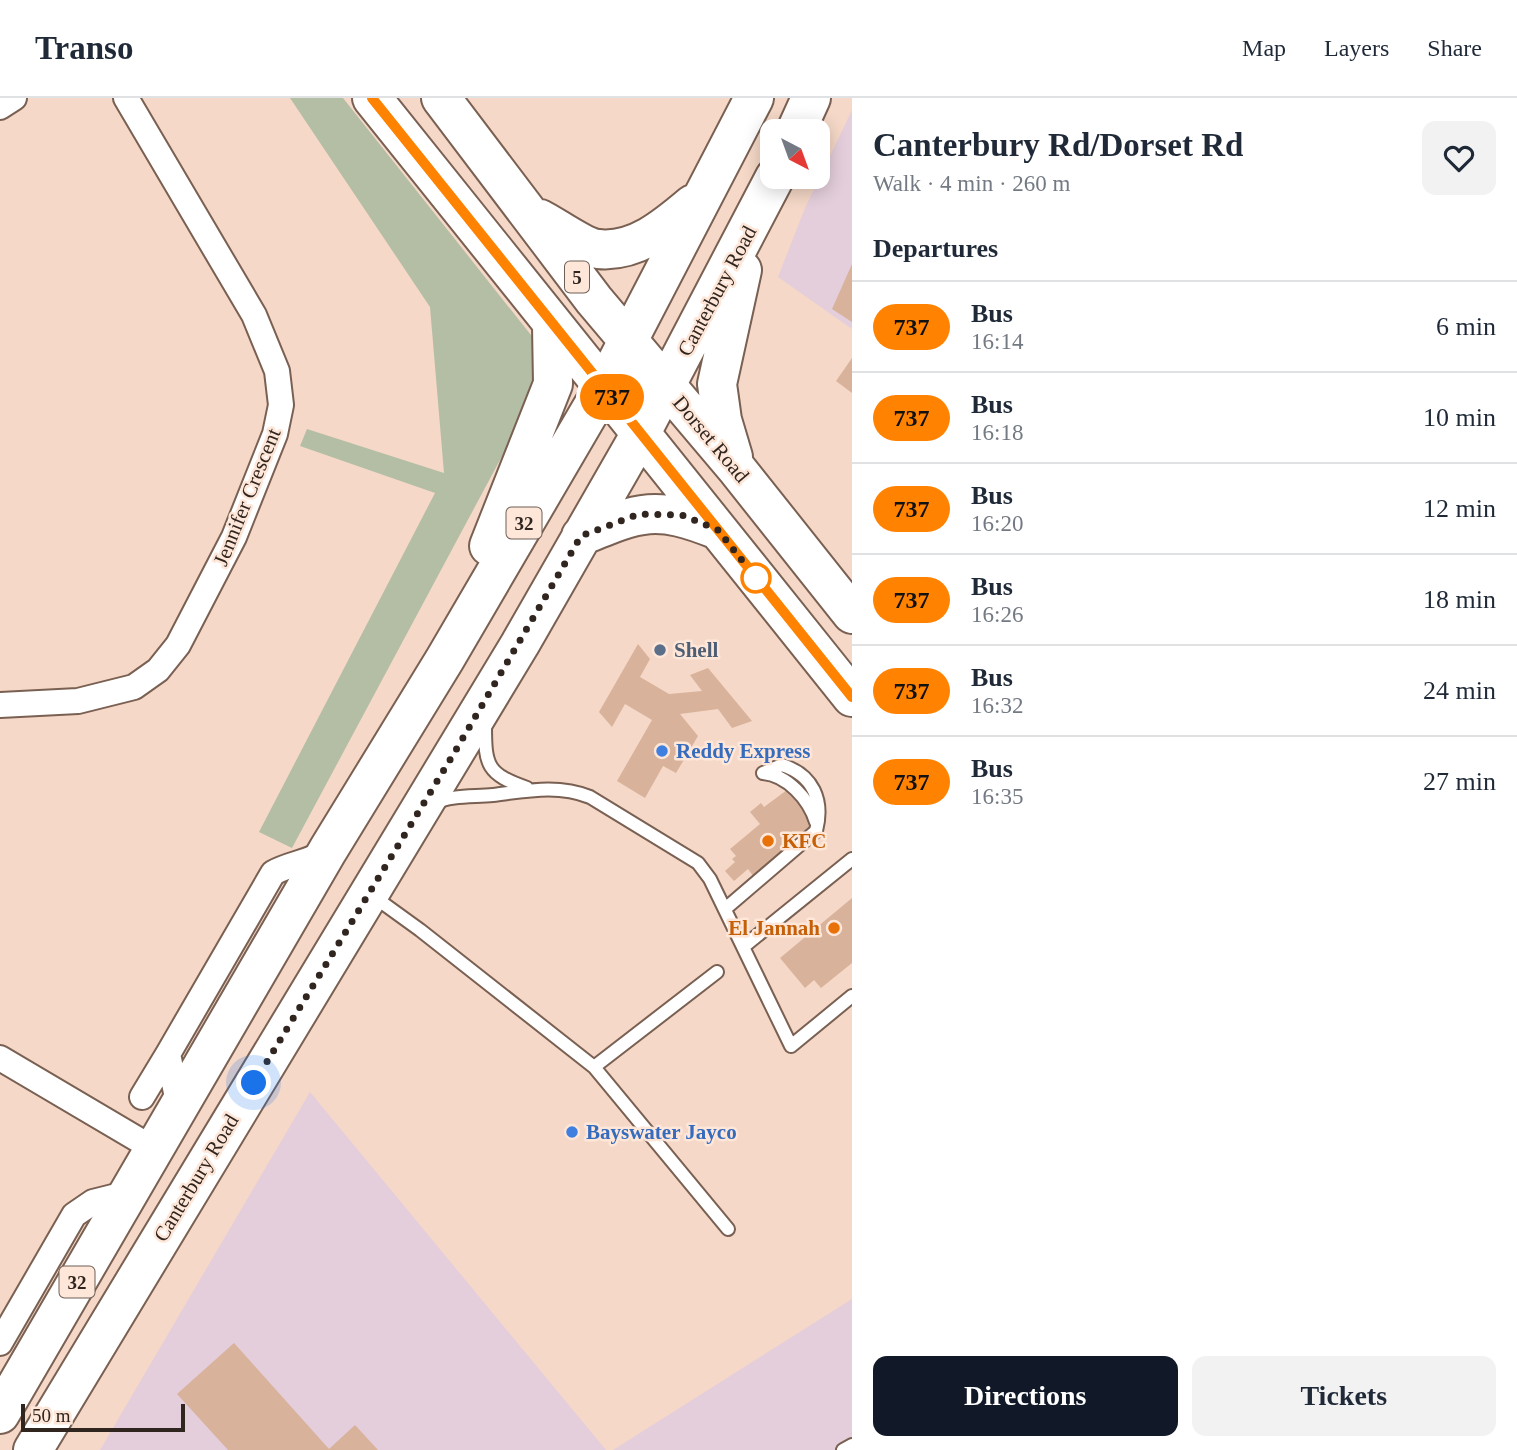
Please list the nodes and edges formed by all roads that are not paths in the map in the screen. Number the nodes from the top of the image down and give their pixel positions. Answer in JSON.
{"nodes":[{"id":1,"x":14,"y":98,"type":"edge"},
{"id":2,"x":126,"y":98,"type":"edge"},
{"id":3,"x":372,"y":98,"type":"edge"},
{"id":4,"x":441,"y":98,"type":"edge"},
{"id":5,"x":754,"y":98,"type":"edge"},
{"id":6,"x":811,"y":98,"type":"edge"},
{"id":7,"x":0,"y":107,"type":"edge"},
{"id":8,"x":801,"y":119,"type":"edge"},
{"id":9,"x":769,"y":189,"type":"edge"},
{"id":10,"x":700,"y":198,"type":"junction"},
{"id":11,"x":526,"y":211,"type":"junction"},
{"id":12,"x":756,"y":217,"type":"junction"},
{"id":13,"x":552,"y":326,"type":"junction"},
{"id":14,"x":628,"y":342,"type":"junction"},
{"id":15,"x":666,"y":386,"type":"junction"},
{"id":16,"x":604,"y":387,"type":"junction"},
{"id":17,"x":641,"y":433,"type":"junction"},
{"id":18,"x":736,"y":468,"type":"junction"},
{"id":19,"x":718,"y":530,"type":"junction"},
{"id":20,"x":581,"y":536,"type":"junction"},
{"id":21,"x":852,"y":614,"type":"edge"},
{"id":22,"x":445,"y":659,"type":"junction"},
{"id":23,"x":852,"y":697,"type":"edge"},
{"id":24,"x":486,"y":700,"type":"junction"},
{"id":25,"x":0,"y":705,"type":"edge"},
{"id":26,"x":762,"y":774,"type":"dead end"},
{"id":27,"x":531,"y":789,"type":"junction"},
{"id":28,"x":420,"y":810,"type":"junction"},
{"id":29,"x":328,"y":850,"type":"junction"},
{"id":30,"x":852,"y":859,"type":"edge"},
{"id":31,"x":369,"y":893,"type":"junction"},
{"id":32,"x":724,"y":909,"type":"junction"},
{"id":33,"x":743,"y":947,"type":"junction"},
{"id":34,"x":717,"y":972,"type":"dead end"},
{"id":35,"x":852,"y":996,"type":"edge"},
{"id":36,"x":168,"y":1054,"type":"junction"},
{"id":37,"x":0,"y":1058,"type":"edge"},
{"id":38,"x":594,"y":1067,"type":"junction"},
{"id":39,"x":142,"y":1097,"type":"dead end"},
{"id":40,"x":179,"y":1107,"type":"junction"},
{"id":41,"x":154,"y":1149,"type":"junction"},
{"id":42,"x":198,"y":1176,"type":"junction"},
{"id":43,"x":129,"y":1193,"type":"junction"},
{"id":44,"x":728,"y":1229,"type":"dead end"},
{"id":45,"x":0,"y":1343,"type":"edge"},
{"id":46,"x":0,"y":1414,"type":"edge"},
{"id":47,"x":852,"y":1445,"type":"edge"},
{"id":48,"x":33,"y":1450,"type":"edge"},
{"id":49,"x":843,"y":1450,"type":"edge"}],
"edges":[{"from":1,"to":7,"type":"street"},
{"from":2,"to":25,"type":"street","name":"Jennifer Crescent"},
{"from":3,"to":13,"type":"main road","number":"5"},
{"from":4,"to":11,"type":"main road","name":"Dorset Road","number":"5"},
{"from":5,"to":10,"type":"main road","number":"32"},
{"from":6,"to":8,"type":"main road"},
{"from":9,"to":12,"type":"main road","name":"Canterbury Road","number":"32"},
{"from":10,"to":11,"type":"main road"},
{"from":10,"to":14,"type":"main road","number":"32"},
{"from":11,"to":14,"type":"main road","name":"Dorset Road","number":"5"},
{"from":12,"to":15,"type":"main road","name":"Canterbury Road","number":"32"},
{"from":12,"to":18,"type":"main road"},
{"from":13,"to":16,"type":"main road","number":"5"},
{"from":13,"to":22,"type":"main road"},
{"from":14,"to":15,"type":"main road","name":"Dorset Road","number":"5"},
{"from":14,"to":16,"type":"main road","number":"32"},
{"from":15,"to":17,"type":"main road","name":"Canterbury Road","number":"32"},
{"from":15,"to":18,"type":"main road","name":"Dorset Road","number":"5"},
{"from":16,"to":17,"type":"main road","number":"5"},
{"from":16,"to":22,"type":"main road","number":"32"},
{"from":17,"to":19,"type":"main road","number":"5"},
{"from":17,"to":20,"type":"main road","name":"Canterbury Road","number":"32"},
{"from":18,"to":21,"type":"main road","name":"Dorset Road","number":"5"},
{"from":19,"to":20,"type":"main road"},
{"from":19,"to":23,"type":"main road","number":"5"},
{"from":20,"to":24,"type":"main road","name":"Canterbury Road","number":"32"},
{"from":22,"to":29,"type":"main road","number":"32"},
{"from":24,"to":27,"type":"lane"},
{"from":24,"to":28,"type":"main road","name":"Canterbury Road","number":"32"},
{"from":26,"to":32,"type":"lane"},
{"from":27,"to":28,"type":"lane"},
{"from":27,"to":32,"type":"lane"},
{"from":28,"to":31,"type":"main road","name":"Canterbury Road","number":"32"},
{"from":29,"to":36,"type":"street"},
{"from":29,"to":40,"type":"main road","number":"32"},
{"from":30,"to":33,"type":"lane"},
{"from":31,"to":38,"type":"lane"},
{"from":31,"to":42,"type":"main road","name":"Canterbury Road","number":"32"},
{"from":32,"to":33,"type":"lane"},
{"from":33,"to":35,"type":"lane"},
{"from":34,"to":38,"type":"lane"},
{"from":36,"to":39,"type":"street"},
{"from":36,"to":40,"type":"street"},
{"from":37,"to":41,"type":"street"},
{"from":38,"to":44,"type":"lane"},
{"from":40,"to":41,"type":"main road","number":"32"},
{"from":41,"to":42,"type":"main road"},
{"from":41,"to":43,"type":"main road","number":"32"},
{"from":42,"to":48,"type":"main road","name":"Canterbury Road","number":"32"},
{"from":43,"to":45,"type":"street"},
{"from":43,"to":46,"type":"main road","number":"32"},
{"from":47,"to":49,"type":"lane"}]}
